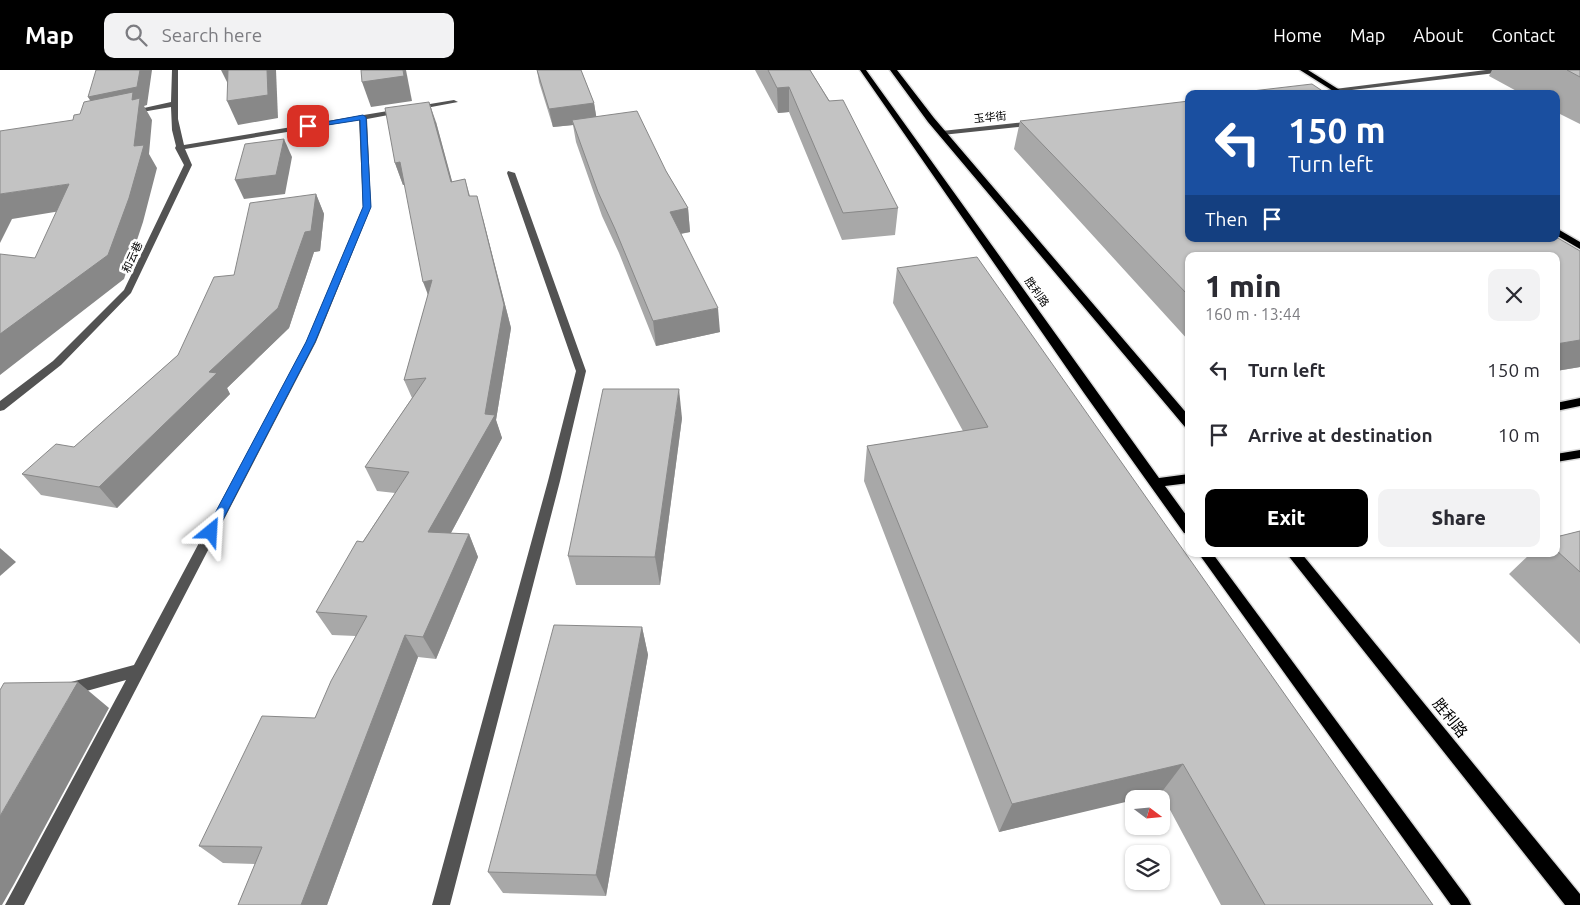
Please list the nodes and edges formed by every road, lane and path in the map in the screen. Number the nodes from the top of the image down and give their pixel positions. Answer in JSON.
{"nodes":[{"id":1,"x":175,"y":70,"type":"edge"},
{"id":2,"x":863,"y":70,"type":"edge"},
{"id":3,"x":894,"y":70,"type":"edge"},
{"id":4,"x":1303,"y":70,"type":"edge"},
{"id":5,"x":1504,"y":70,"type":"edge"},
{"id":6,"x":1334,"y":88,"type":"junction"},
{"id":7,"x":1322,"y":90,"type":"edge"},
{"id":8,"x":1337,"y":90,"type":"edge"},
{"id":9,"x":454,"y":102,"type":"dead end"},
{"id":10,"x":174,"y":104,"type":"junction"},
{"id":11,"x":126,"y":113,"type":"edge"},
{"id":12,"x":363,"y":117,"type":"junction"},
{"id":13,"x":1041,"y":123,"type":"edge"},
{"id":14,"x":942,"y":134,"type":"junction"},
{"id":15,"x":179,"y":148,"type":"junction"},
{"id":16,"x":512,"y":173,"type":"dead end"},
{"id":17,"x":1560,"y":234,"type":"edge"},
{"id":18,"x":1580,"y":246,"type":"edge"},
{"id":19,"x":1580,"y":402,"type":"edge"},
{"id":20,"x":1560,"y":405,"type":"edge"},
{"id":21,"x":0,"y":406,"type":"edge"},
{"id":22,"x":1185,"y":419,"type":"edge"},
{"id":23,"x":1580,"y":454,"type":"edge"},
{"id":24,"x":1560,"y":457,"type":"edge"},
{"id":25,"x":1185,"y":479,"type":"edge"},
{"id":26,"x":1155,"y":483,"type":"junction"},
{"id":27,"x":1185,"y":524,"type":"edge"},
{"id":28,"x":1208,"y":557,"type":"edge"},
{"id":29,"x":1296,"y":557,"type":"edge"},
{"id":30,"x":139,"y":670,"type":"junction"},
{"id":31,"x":56,"y":692,"type":"edge"},
{"id":32,"x":14,"y":905,"type":"edge"},
{"id":33,"x":441,"y":905,"type":"edge"},
{"id":34,"x":1462,"y":905,"type":"edge"},
{"id":35,"x":1578,"y":905,"type":"edge"}],
"edges":[{"from":1,"to":10,"type":"street","name":"和云巷"},
{"from":2,"to":26,"type":"main road","name":"胜利路"},
{"from":3,"to":14,"type":"main road"},
{"from":4,"to":6,"type":"main road"},
{"from":5,"to":6,"type":"street"},
{"from":6,"to":7,"type":"street"},
{"from":6,"to":8,"type":"main road"},
{"from":9,"to":12,"type":"street"},
{"from":10,"to":11,"type":"street"},
{"from":10,"to":15,"type":"street","name":"和云巷"},
{"from":12,"to":15,"type":"street"},
{"from":12,"to":30,"type":"street"},
{"from":13,"to":14,"type":"street","name":"玉华街"},
{"from":14,"to":22,"type":"main road"},
{"from":15,"to":21,"type":"street","name":"和云巷"},
{"from":16,"to":33,"type":"street"},
{"from":17,"to":18,"type":"main road"},
{"from":19,"to":20,"type":"main road"},
{"from":23,"to":24,"type":"main road"},
{"from":25,"to":26,"type":"main road"},
{"from":26,"to":27,"type":"main road","name":"胜利路"},
{"from":28,"to":34,"type":"main road"},
{"from":29,"to":35,"type":"main road","name":"胜利路"},
{"from":30,"to":31,"type":"street"},
{"from":30,"to":32,"type":"street"}]}
